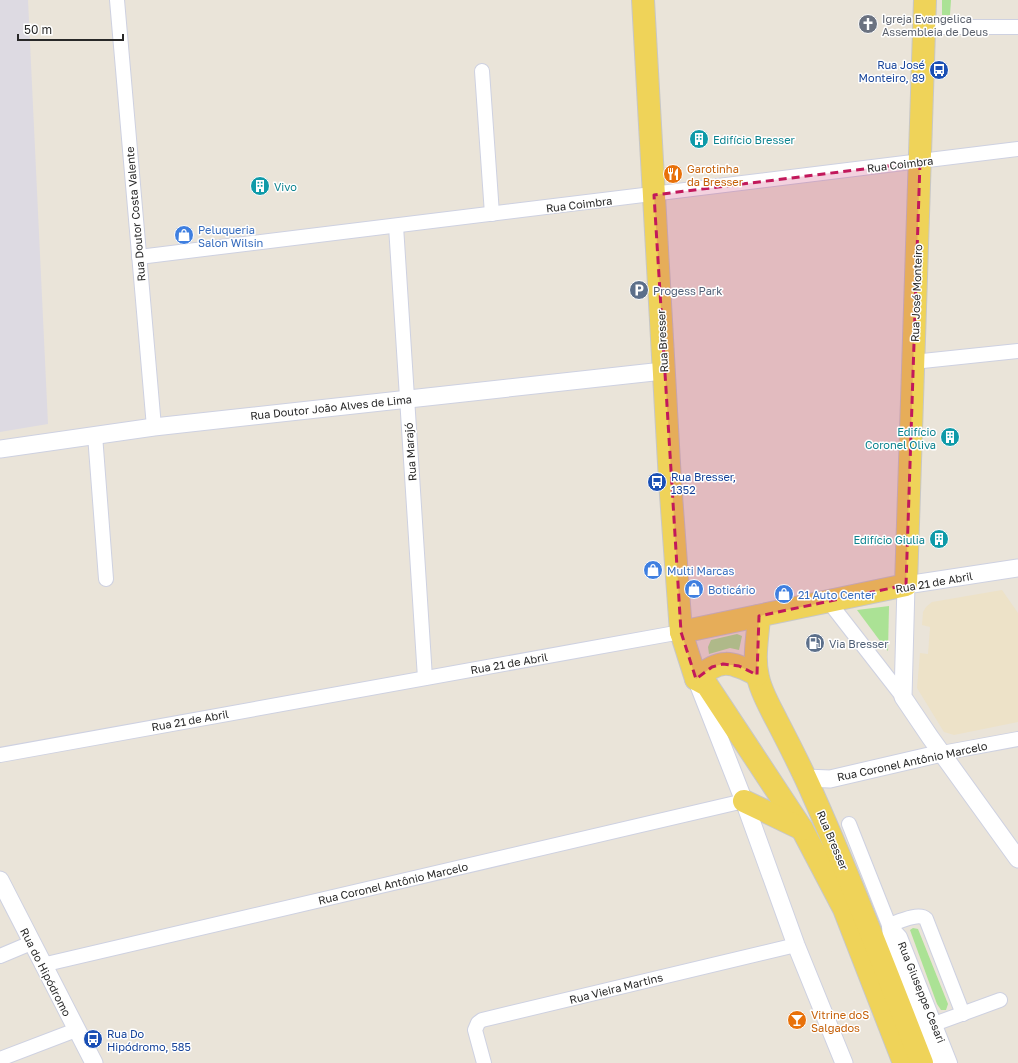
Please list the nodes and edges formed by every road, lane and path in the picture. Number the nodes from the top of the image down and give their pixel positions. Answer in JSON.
{"nodes":[{"id":1,"x":117,"y":0,"type":"edge"},
{"id":2,"x":643,"y":0,"type":"edge"},
{"id":3,"x":925,"y":0,"type":"edge"},
{"id":4,"x":924,"y":27,"type":"junction"},
{"id":5,"x":1018,"y":27,"type":"edge"},
{"id":6,"x":482,"y":71,"type":"dead end"},
{"id":7,"x":1018,"y":150,"type":"edge"},
{"id":8,"x":920,"y":162,"type":"junction"},
{"id":9,"x":654,"y":195,"type":"junction"},
{"id":10,"x":492,"y":214,"type":"junction"},
{"id":11,"x":396,"y":226,"type":"junction"},
{"id":12,"x":139,"y":257,"type":"junction"},
{"id":13,"x":1018,"y":351,"type":"edge"},
{"id":14,"x":913,"y":362,"type":"junction"},
{"id":15,"x":663,"y":371,"type":"junction"},
{"id":16,"x":406,"y":399,"type":"junction"},
{"id":17,"x":154,"y":427,"type":"junction"},
{"id":18,"x":95,"y":435,"type":"junction"},
{"id":19,"x":0,"y":449,"type":"edge"},
{"id":20,"x":1018,"y":568,"type":"edge"},
{"id":21,"x":106,"y":579,"type":"dead end"},
{"id":22,"x":906,"y":585,"type":"junction"},
{"id":23,"x":829,"y":602,"type":"junction"},
{"id":24,"x":760,"y":616,"type":"junction"},
{"id":25,"x":681,"y":632,"type":"junction"},
{"id":26,"x":757,"y":675,"type":"junction"},
{"id":27,"x":424,"y":678,"type":"junction"},
{"id":28,"x":696,"y":679,"type":"junction"},
{"id":29,"x":903,"y":697,"type":"junction"},
{"id":30,"x":1018,"y":739,"type":"edge"},
{"id":31,"x":942,"y":753,"type":"junction"},
{"id":32,"x":0,"y":755,"type":"edge"},
{"id":33,"x":805,"y":778,"type":"junction"},
{"id":34,"x":830,"y":779,"type":"junction"},
{"id":35,"x":815,"y":798,"type":"junction"},
{"id":36,"x":744,"y":801,"type":"junction"},
{"id":37,"x":849,"y":824,"type":"dead end"},
{"id":38,"x":802,"y":828,"type":"junction"},
{"id":39,"x":1018,"y":859,"type":"edge"},
{"id":40,"x":0,"y":880,"type":"edge"},
{"id":41,"x":851,"y":904,"type":"junction"},
{"id":42,"x":889,"y":925,"type":"junction"},
{"id":43,"x":31,"y":943,"type":"junction"},
{"id":44,"x":796,"y":945,"type":"junction"},
{"id":45,"x":0,"y":956,"type":"edge"},
{"id":46,"x":42,"y":965,"type":"junction"},
{"id":47,"x":1000,"y":1000,"type":"dead end"},
{"id":48,"x":963,"y":1014,"type":"junction"},
{"id":49,"x":929,"y":1026,"type":"junction"},
{"id":50,"x":76,"y":1030,"type":"junction"},
{"id":51,"x":0,"y":1059,"type":"edge"},
{"id":52,"x":841,"y":1062,"type":"edge"},
{"id":53,"x":94,"y":1063,"type":"edge"},
{"id":54,"x":484,"y":1063,"type":"edge"},
{"id":55,"x":904,"y":1063,"type":"edge"},
{"id":56,"x":922,"y":1063,"type":"edge"},
{"id":57,"x":938,"y":1063,"type":"edge"},
{"id":58,"x":950,"y":1063,"type":"edge"}],
"edges":[{"from":1,"to":12,"type":"street","name":"Rua Doutor Costa Valente"},
{"from":2,"to":9,"type":"main road","name":"Rua Bresser"},
{"from":3,"to":4,"type":"main road","name":"Rua José Monteiro"},
{"from":4,"to":5,"type":"street"},
{"from":4,"to":8,"type":"main road","name":"Rua José Monteiro"},
{"from":6,"to":10,"type":"street"},
{"from":7,"to":8,"type":"street","name":"Rua Coimbra"},
{"from":8,"to":9,"type":"street","name":"Rua Coimbra"},
{"from":8,"to":14,"type":"main road","name":"Rua José Monteiro"},
{"from":9,"to":10,"type":"street","name":"Rua Coimbra"},
{"from":9,"to":15,"type":"main road","name":"Rua Bresser"},
{"from":10,"to":11,"type":"street","name":"Rua Coimbra"},
{"from":11,"to":12,"type":"street","name":"Rua Coimbra"},
{"from":11,"to":16,"type":"street","name":"Rua Marajó"},
{"from":12,"to":17,"type":"street","name":"Rua Doutor Costa Valente"},
{"from":13,"to":14,"type":"street"},
{"from":14,"to":22,"type":"main road","name":"Rua José Monteiro"},
{"from":15,"to":16,"type":"street","name":"Rua Doutor João Alves de Lima"},
{"from":15,"to":25,"type":"main road","name":"Rua Bresser"},
{"from":16,"to":17,"type":"street","name":"Rua Doutor João Alves de Lima"},
{"from":16,"to":27,"type":"street","name":"Rua Marajó"},
{"from":17,"to":18,"type":"street","name":"Rua Doutor João Alves de Lima"},
{"from":18,"to":19,"type":"street","name":"Rua Doutor João Alves de Lima"},
{"from":18,"to":21,"type":"street"},
{"from":20,"to":22,"type":"street","name":"Rua 21 de Abril"},
{"from":22,"to":23,"type":"main road","name":"Rua 21 de Abril"},
{"from":22,"to":29,"type":"street"},
{"from":23,"to":24,"type":"main road","name":"Rua 21 de Abril"},
{"from":23,"to":29,"type":"street"},
{"from":24,"to":25,"type":"main road","name":"Rua 21 de Abril"},
{"from":24,"to":26,"type":"main road","name":"Rua Bresser"},
{"from":25,"to":27,"type":"street","name":"Rua 21 de Abril"},
{"from":25,"to":28,"type":"main road","name":"Rua Bresser"},
{"from":26,"to":28,"type":"main road"},
{"from":26,"to":33,"type":"main road","name":"Rua Bresser"},
{"from":27,"to":32,"type":"street","name":"Rua 21 de Abril"},
{"from":28,"to":36,"type":"street","name":"Rua Bresser"},
{"from":28,"to":38,"type":"main road","name":"Rua Bresser"},
{"from":29,"to":31,"type":"street"},
{"from":30,"to":31,"type":"street","name":"Rua Coronel Antônio Marcelo"},
{"from":31,"to":34,"type":"street","name":"Rua Coronel Antônio Marcelo"},
{"from":31,"to":39,"type":"street"},
{"from":33,"to":34,"type":"street"},
{"from":33,"to":35,"type":"main road","name":"Rua Bresser"},
{"from":34,"to":35,"type":"street","name":"Rua Coronel Antônio Marcelo"},
{"from":35,"to":41,"type":"main road","name":"Rua Bresser"},
{"from":36,"to":38,"type":"main road"},
{"from":36,"to":44,"type":"street","name":"Rua Bresser"},
{"from":36,"to":46,"type":"street","name":"Rua Coronel Antônio Marcelo"},
{"from":37,"to":42,"type":"street","name":"Rua Giuseppe Cesari"},
{"from":38,"to":41,"type":"main road","name":"Rua Bresser"},
{"from":40,"to":43,"type":"street","name":"Rua do Hipódromo"},
{"from":41,"to":55,"type":"main road","name":"Rua Bresser"},
{"from":41,"to":56,"type":"main road","name":"Rua Bresser"},
{"from":42,"to":48,"type":"street"},
{"from":42,"to":49,"type":"street","name":"Rua Giuseppe Cesari"},
{"from":43,"to":45,"type":"street"},
{"from":43,"to":46,"type":"street","name":"Rua do Hipódromo"},
{"from":44,"to":52,"type":"street","name":"Rua Bresser"},
{"from":44,"to":54,"type":"street","name":"Rua Vieira Martins"},
{"from":46,"to":50,"type":"street","name":"Rua do Hipódromo"},
{"from":47,"to":48,"type":"street"},
{"from":48,"to":49,"type":"street"},
{"from":49,"to":57,"type":"street","name":"Rua Giuseppe Cesari"},
{"from":49,"to":58,"type":"street","name":"Rua Giuseppe Cesari"},
{"from":50,"to":51,"type":"street"},
{"from":50,"to":53,"type":"street","name":"Rua do Hipódromo"}]}
